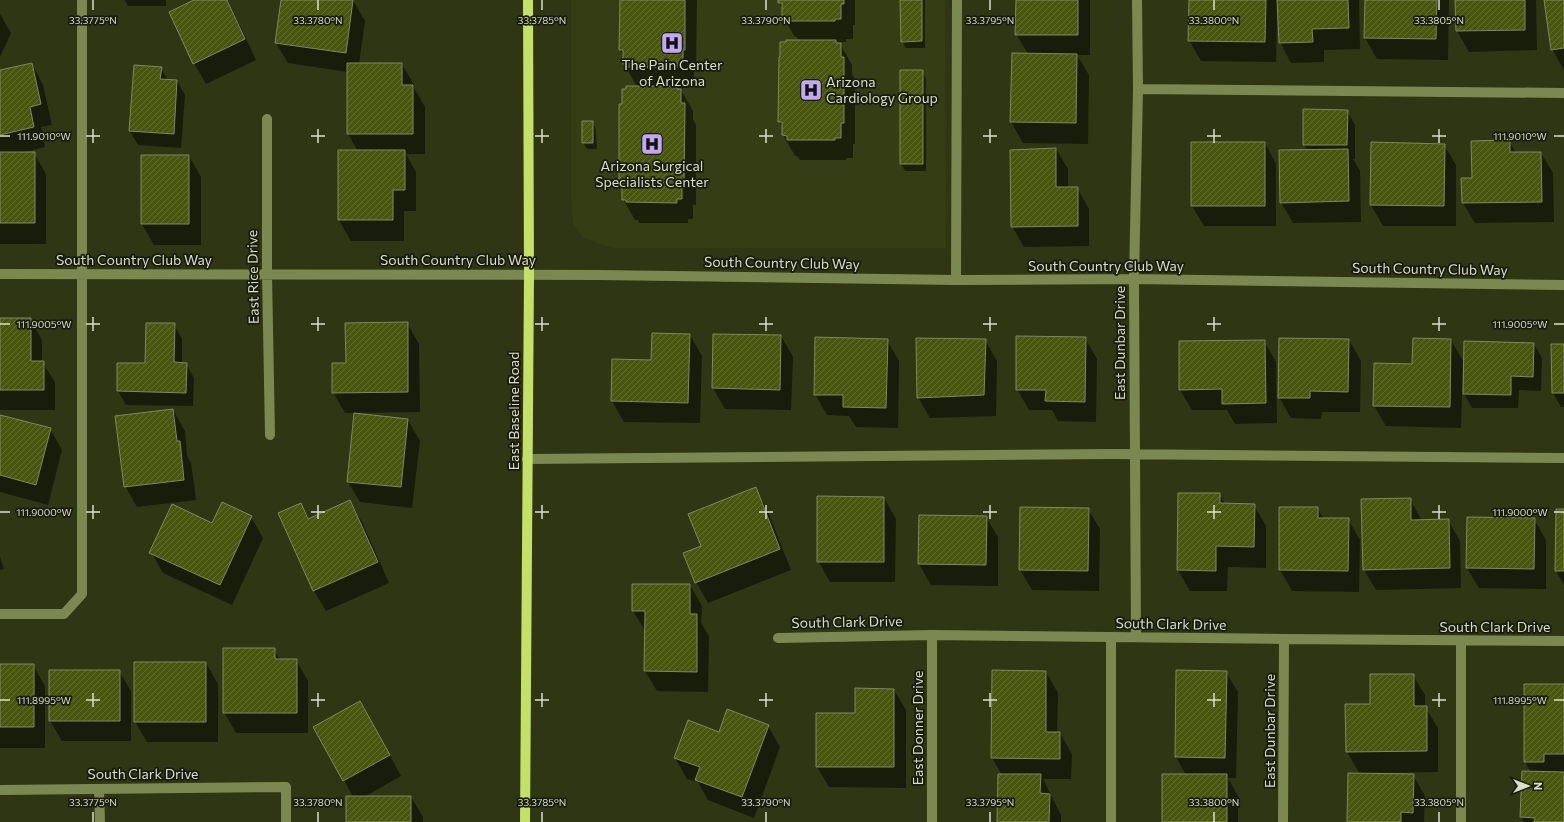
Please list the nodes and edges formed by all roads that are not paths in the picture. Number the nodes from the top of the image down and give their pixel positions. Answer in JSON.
{"nodes":[{"id":1,"x":82,"y":0,"type":"edge"},
{"id":2,"x":528,"y":0,"type":"edge"},
{"id":3,"x":957,"y":0,"type":"edge"},
{"id":4,"x":1137,"y":0,"type":"edge"},
{"id":5,"x":1138,"y":89,"type":"junction"},
{"id":6,"x":1564,"y":93,"type":"edge"},
{"id":7,"x":266,"y":119,"type":"dead end"},
{"id":8,"x":0,"y":274,"type":"edge"},
{"id":9,"x":81,"y":274,"type":"junction"},
{"id":10,"x":266,"y":274,"type":"junction"},
{"id":11,"x":529,"y":274,"type":"junction"},
{"id":12,"x":1134,"y":279,"type":"junction"},
{"id":13,"x":956,"y":280,"type":"junction"},
{"id":14,"x":1564,"y":285,"type":"edge"},
{"id":15,"x":270,"y":435,"type":"dead end"},
{"id":16,"x":1134,"y":454,"type":"junction"},
{"id":17,"x":1564,"y":458,"type":"edge"},
{"id":18,"x":528,"y":459,"type":"junction"},
{"id":19,"x":0,"y":614,"type":"edge"},
{"id":20,"x":932,"y":634,"type":"junction"},
{"id":21,"x":1136,"y":637,"type":"junction"},
{"id":22,"x":778,"y":638,"type":"dead end"},
{"id":23,"x":1111,"y":638,"type":"junction"},
{"id":24,"x":1284,"y":639,"type":"junction"},
{"id":25,"x":1461,"y":641,"type":"junction"},
{"id":26,"x":1564,"y":641,"type":"edge"},
{"id":27,"x":99,"y":789,"type":"junction"},
{"id":28,"x":0,"y":790,"type":"edge"},
{"id":29,"x":100,"y":822,"type":"edge"},
{"id":30,"x":286,"y":822,"type":"edge"},
{"id":31,"x":525,"y":822,"type":"edge"},
{"id":32,"x":932,"y":822,"type":"edge"},
{"id":33,"x":1111,"y":822,"type":"edge"},
{"id":34,"x":1283,"y":822,"type":"edge"},
{"id":35,"x":1461,"y":822,"type":"edge"}],
"edges":[{"from":1,"to":9,"type":"street"},
{"from":2,"to":11,"type":"main road","name":"East Baseline Road"},
{"from":3,"to":13,"type":"street"},
{"from":4,"to":5,"type":"street","name":"East Dunbar Drive"},
{"from":5,"to":6,"type":"street"},
{"from":5,"to":12,"type":"street","name":"East Dunbar Drive"},
{"from":7,"to":10,"type":"street","name":"East Rice Drive"},
{"from":8,"to":9,"type":"street","name":"South Country Club Way"},
{"from":9,"to":10,"type":"street","name":"South Country Club Way"},
{"from":9,"to":19,"type":"street"},
{"from":10,"to":11,"type":"street","name":"South Country Club Way"},
{"from":10,"to":15,"type":"street","name":"East Rice Drive"},
{"from":11,"to":13,"type":"street","name":"South Country Club Way"},
{"from":11,"to":18,"type":"main road","name":"East Baseline Road"},
{"from":12,"to":13,"type":"street","name":"South Country Club Way"},
{"from":12,"to":14,"type":"street","name":"South Country Club Way"},
{"from":12,"to":16,"type":"street","name":"East Dunbar Drive"},
{"from":16,"to":17,"type":"street"},
{"from":16,"to":18,"type":"street"},
{"from":16,"to":21,"type":"street","name":"East Dunbar Drive"},
{"from":18,"to":31,"type":"main road","name":"East Baseline Road"},
{"from":20,"to":22,"type":"street","name":"South Clark Drive"},
{"from":20,"to":23,"type":"street","name":"South Clark Drive"},
{"from":20,"to":32,"type":"street","name":"East Donner Drive"},
{"from":21,"to":23,"type":"street","name":"South Clark Drive"},
{"from":21,"to":24,"type":"street","name":"South Clark Drive"},
{"from":23,"to":33,"type":"street"},
{"from":24,"to":25,"type":"street","name":"South Clark Drive"},
{"from":24,"to":34,"type":"street","name":"East Dunbar Drive"},
{"from":25,"to":26,"type":"street","name":"South Clark Drive"},
{"from":25,"to":35,"type":"street"},
{"from":27,"to":28,"type":"street","name":"South Clark Drive"},
{"from":27,"to":29,"type":"street"},
{"from":27,"to":30,"type":"street","name":"South Clark Drive"}]}
